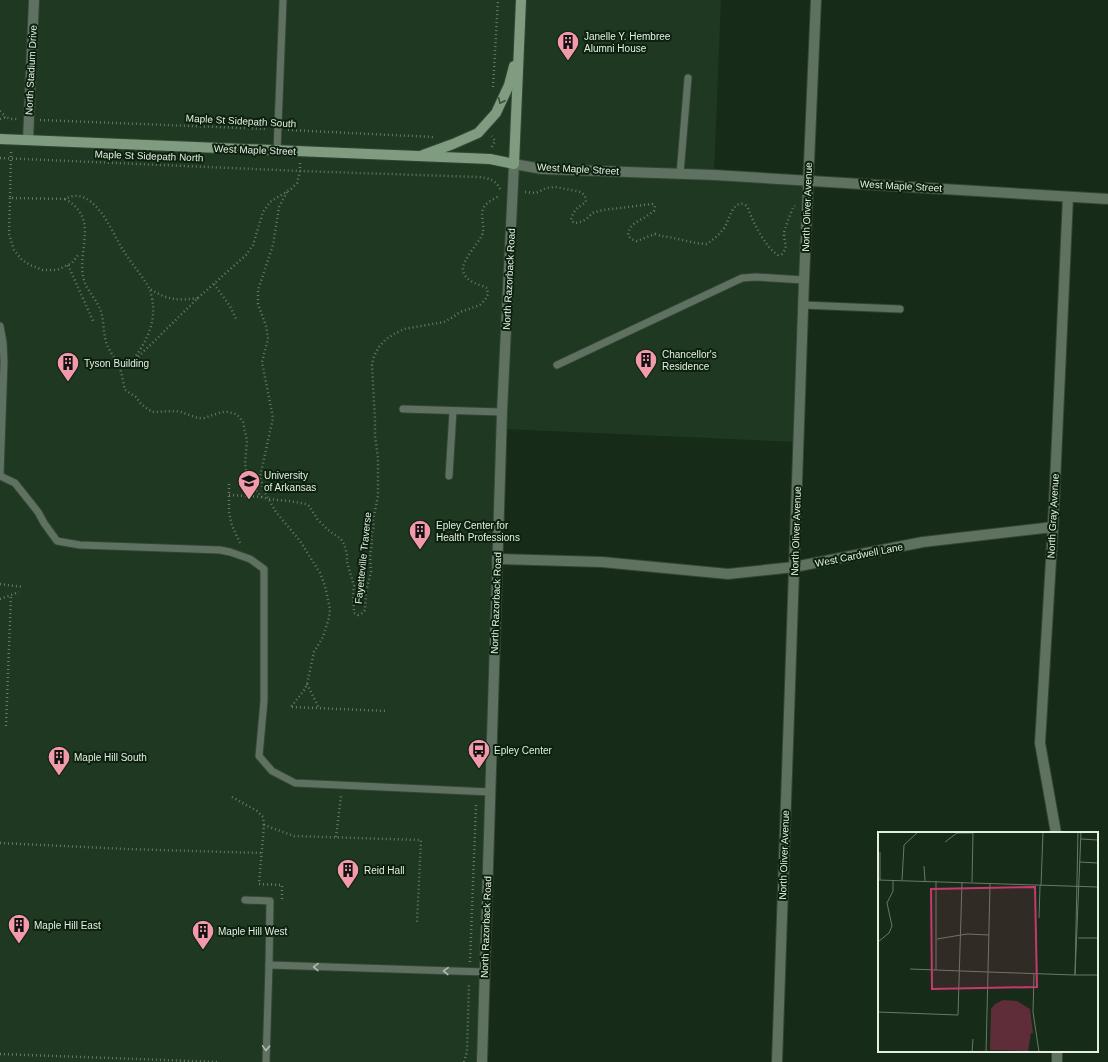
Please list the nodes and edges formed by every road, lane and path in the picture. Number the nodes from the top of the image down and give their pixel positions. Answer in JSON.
{"nodes":[{"id":1,"x":34,"y":0,"type":"edge"},
{"id":2,"x":283,"y":0,"type":"edge"},
{"id":3,"x":498,"y":0,"type":"edge"},
{"id":4,"x":521,"y":0,"type":"edge"},
{"id":5,"x":816,"y":0,"type":"edge"},
{"id":6,"x":519,"y":51,"type":"junction"},
{"id":7,"x":688,"y":78,"type":"dead end"},
{"id":8,"x":492,"y":93,"type":"dead end"},
{"id":9,"x":0,"y":111,"type":"edge"},
{"id":10,"x":6,"y":117,"type":"junction"},
{"id":11,"x":0,"y":119,"type":"edge"},
{"id":12,"x":12,"y":119,"type":"junction"},
{"id":13,"x":28,"y":120,"type":"junction"},
{"id":14,"x":278,"y":130,"type":"junction"},
{"id":15,"x":434,"y":137,"type":"dead end"},
{"id":16,"x":0,"y":139,"type":"edge"},
{"id":17,"x":11,"y":139,"type":"junction"},
{"id":18,"x":28,"y":140,"type":"junction"},
{"id":19,"x":277,"y":150,"type":"junction"},
{"id":20,"x":300,"y":151,"type":"junction"},
{"id":21,"x":419,"y":156,"type":"junction"},
{"id":22,"x":0,"y":158,"type":"edge"},
{"id":23,"x":11,"y":159,"type":"junction"},
{"id":24,"x":514,"y":164,"type":"junction"},
{"id":25,"x":300,"y":171,"type":"junction"},
{"id":26,"x":680,"y":174,"type":"junction"},
{"id":27,"x":808,"y":181,"type":"junction"},
{"id":28,"x":287,"y":192,"type":"junction"},
{"id":29,"x":528,"y":192,"type":"dead end"},
{"id":30,"x":500,"y":196,"type":"joint"},
{"id":31,"x":1068,"y":197,"type":"junction"},
{"id":32,"x":10,"y":198,"type":"junction"},
{"id":33,"x":65,"y":199,"type":"junction"},
{"id":34,"x":1108,"y":199,"type":"edge"},
{"id":35,"x":807,"y":205,"type":"junction"},
{"id":36,"x":78,"y":256,"type":"dead end"},
{"id":37,"x":68,"y":265,"type":"junction"},
{"id":38,"x":804,"y":280,"type":"junction"},
{"id":39,"x":214,"y":284,"type":"junction"},
{"id":40,"x":150,"y":289,"type":"junction"},
{"id":41,"x":198,"y":298,"type":"junction"},
{"id":42,"x":803,"y":305,"type":"junction"},
{"id":43,"x":900,"y":309,"type":"dead end"},
{"id":44,"x":236,"y":319,"type":"dead end"},
{"id":45,"x":94,"y":322,"type":"dead end"},
{"id":46,"x":0,"y":326,"type":"edge"},
{"id":47,"x":557,"y":365,"type":"dead end"},
{"id":48,"x":403,"y":409,"type":"dead end"},
{"id":49,"x":453,"y":411,"type":"junction"},
{"id":50,"x":502,"y":412,"type":"junction"},
{"id":51,"x":0,"y":476,"type":"edge"},
{"id":52,"x":449,"y":476,"type":"dead end"},
{"id":53,"x":229,"y":484,"type":"dead end"},
{"id":54,"x":229,"y":495,"type":"junction"},
{"id":55,"x":262,"y":496,"type":"junction"},
{"id":56,"x":268,"y":498,"type":"junction"},
{"id":57,"x":1053,"y":527,"type":"junction"},
{"id":58,"x":241,"y":545,"type":"dead end"},
{"id":59,"x":497,"y":559,"type":"junction"},
{"id":60,"x":794,"y":567,"type":"junction"},
{"id":61,"x":0,"y":584,"type":"edge"},
{"id":62,"x":23,"y":587,"type":"dead end"},
{"id":63,"x":19,"y":592,"type":"dead end"},
{"id":64,"x":12,"y":595,"type":"junction"},
{"id":65,"x":0,"y":599,"type":"edge"},
{"id":66,"x":307,"y":684,"type":"junction"},
{"id":67,"x":320,"y":708,"type":"junction"},
{"id":68,"x":387,"y":711,"type":"dead end"},
{"id":69,"x":6,"y":726,"type":"dead end"},
{"id":70,"x":490,"y":792,"type":"junction"},
{"id":71,"x":232,"y":797,"type":"dead end"},
{"id":72,"x":340,"y":800,"type":"dead end"},
{"id":73,"x":264,"y":825,"type":"junction"},
{"id":74,"x":1056,"y":832,"type":"edge"},
{"id":75,"x":336,"y":837,"type":"junction"},
{"id":76,"x":0,"y":844,"type":"edge"},
{"id":77,"x":262,"y":853,"type":"junction"},
{"id":78,"x":245,"y":900,"type":"dead end"},
{"id":79,"x":282,"y":904,"type":"dead end"},
{"id":80,"x":417,"y":923,"type":"dead end"},
{"id":81,"x":269,"y":965,"type":"junction"},
{"id":82,"x":485,"y":972,"type":"junction"},
{"id":83,"x":0,"y":1054,"type":"edge"},
{"id":84,"x":218,"y":1062,"type":"edge"},
{"id":85,"x":266,"y":1062,"type":"edge"},
{"id":86,"x":482,"y":1062,"type":"edge"},
{"id":87,"x":777,"y":1062,"type":"edge"}],
"edges":[{"from":1,"to":13,"type":"street","name":"North Stadium Drive"},
{"from":2,"to":14,"type":"lane"},
{"from":3,"to":8,"type":"path"},
{"from":4,"to":6,"type":"main road","name":"North Razorback Road"},
{"from":5,"to":27,"type":"street","name":"North Oliver Avenue"},
{"from":6,"to":21,"type":"main road","one_way":true},
{"from":6,"to":24,"type":"main road","name":"North Razorback Road"},
{"from":7,"to":26,"type":"lane"},
{"from":9,"to":10,"type":"path"},
{"from":10,"to":11,"type":"path"},
{"from":10,"to":12,"type":"path","name":"Maple St Sidepath South"},
{"from":12,"to":13,"type":"path","name":"Maple St Sidepath South"},
{"from":12,"to":17,"type":"path"},
{"from":13,"to":14,"type":"path","name":"Maple St Sidepath South"},
{"from":13,"to":18,"type":"street","name":"North Stadium Drive"},
{"from":14,"to":15,"type":"path","name":"Maple St Sidepath South"},
{"from":14,"to":19,"type":"lane"},
{"from":16,"to":17,"type":"main road","name":"West Maple Street"},
{"from":17,"to":18,"type":"main road","name":"West Maple Street"},
{"from":17,"to":23,"type":"path"},
{"from":18,"to":19,"type":"main road","name":"West Maple Street"},
{"from":19,"to":20,"type":"main road","name":"West Maple Street"},
{"from":20,"to":21,"type":"main road","name":"West Maple Street"},
{"from":20,"to":25,"type":"path"},
{"from":21,"to":24,"type":"main road","name":"West Maple Street"},
{"from":22,"to":23,"type":"path","name":"Maple St Sidepath North"},
{"from":23,"to":25,"type":"path","name":"Maple St Sidepath North"},
{"from":23,"to":32,"type":"path"},
{"from":24,"to":26,"type":"street","name":"West Maple Street"},
{"from":24,"to":50,"type":"street","name":"North Razorback Road"},
{"from":25,"to":28,"type":"path"},
{"from":25,"to":30,"type":"path","name":"Maple St Sidepath North"},
{"from":26,"to":27,"type":"street","name":"West Maple Street"},
{"from":27,"to":31,"type":"street","name":"West Maple Street"},
{"from":27,"to":35,"type":"street","name":"North Oliver Avenue"},
{"from":28,"to":39,"type":"path"},
{"from":28,"to":56,"type":"path"},
{"from":29,"to":35,"type":"path"},
{"from":30,"to":56,"type":"path","name":"Fayetteville Traverse"},
{"from":31,"to":34,"type":"street","name":"West Maple Street"},
{"from":31,"to":57,"type":"street","name":"North Gray Avenue"},
{"from":32,"to":33,"type":"path"},
{"from":32,"to":37,"type":"path"},
{"from":33,"to":40,"type":"path"},
{"from":33,"to":55,"type":"path"},
{"from":35,"to":38,"type":"street","name":"North Oliver Avenue"},
{"from":36,"to":37,"type":"path"},
{"from":37,"to":45,"type":"path"},
{"from":38,"to":42,"type":"street","name":"North Oliver Avenue"},
{"from":38,"to":47,"type":"lane"},
{"from":39,"to":41,"type":"path"},
{"from":39,"to":44,"type":"path"},
{"from":40,"to":41,"type":"path"},
{"from":40,"to":41,"type":"path"},
{"from":42,"to":43,"type":"lane"},
{"from":42,"to":60,"type":"street","name":"North Oliver Avenue"},
{"from":46,"to":51,"type":"lane"},
{"from":48,"to":49,"type":"lane"},
{"from":49,"to":50,"type":"lane"},
{"from":49,"to":52,"type":"lane"},
{"from":50,"to":59,"type":"street","name":"North Razorback Road"},
{"from":51,"to":70,"type":"lane"},
{"from":53,"to":54,"type":"path"},
{"from":54,"to":55,"type":"path"},
{"from":54,"to":58,"type":"path"},
{"from":55,"to":56,"type":"path"},
{"from":56,"to":66,"type":"path"},
{"from":57,"to":60,"type":"street","name":"West Cardwell Lane"},
{"from":57,"to":74,"type":"street","name":"North Gray Avenue"},
{"from":59,"to":60,"type":"street","name":"West Cardwell Lane"},
{"from":59,"to":70,"type":"street","name":"North Razorback Road"},
{"from":60,"to":87,"type":"street","name":"North Oliver Avenue"},
{"from":61,"to":62,"type":"path"},
{"from":63,"to":64,"type":"path"},
{"from":64,"to":65,"type":"path"},
{"from":64,"to":69,"type":"path"},
{"from":66,"to":67,"type":"path"},
{"from":66,"to":67,"type":"path"},
{"from":67,"to":68,"type":"path"},
{"from":70,"to":82,"type":"street","name":"North Razorback Road"},
{"from":71,"to":73,"type":"path"},
{"from":72,"to":75,"type":"path"},
{"from":73,"to":75,"type":"path"},
{"from":73,"to":77,"type":"path"},
{"from":75,"to":80,"type":"path"},
{"from":76,"to":77,"type":"path"},
{"from":77,"to":79,"type":"path"},
{"from":78,"to":81,"type":"lane"},
{"from":82,"to":81,"type":"lane","one_way":true},
{"from":81,"to":85,"type":"lane","one_way":true},
{"from":82,"to":86,"type":"street","name":"North Razorback Road"},
{"from":83,"to":84,"type":"path"}]}
